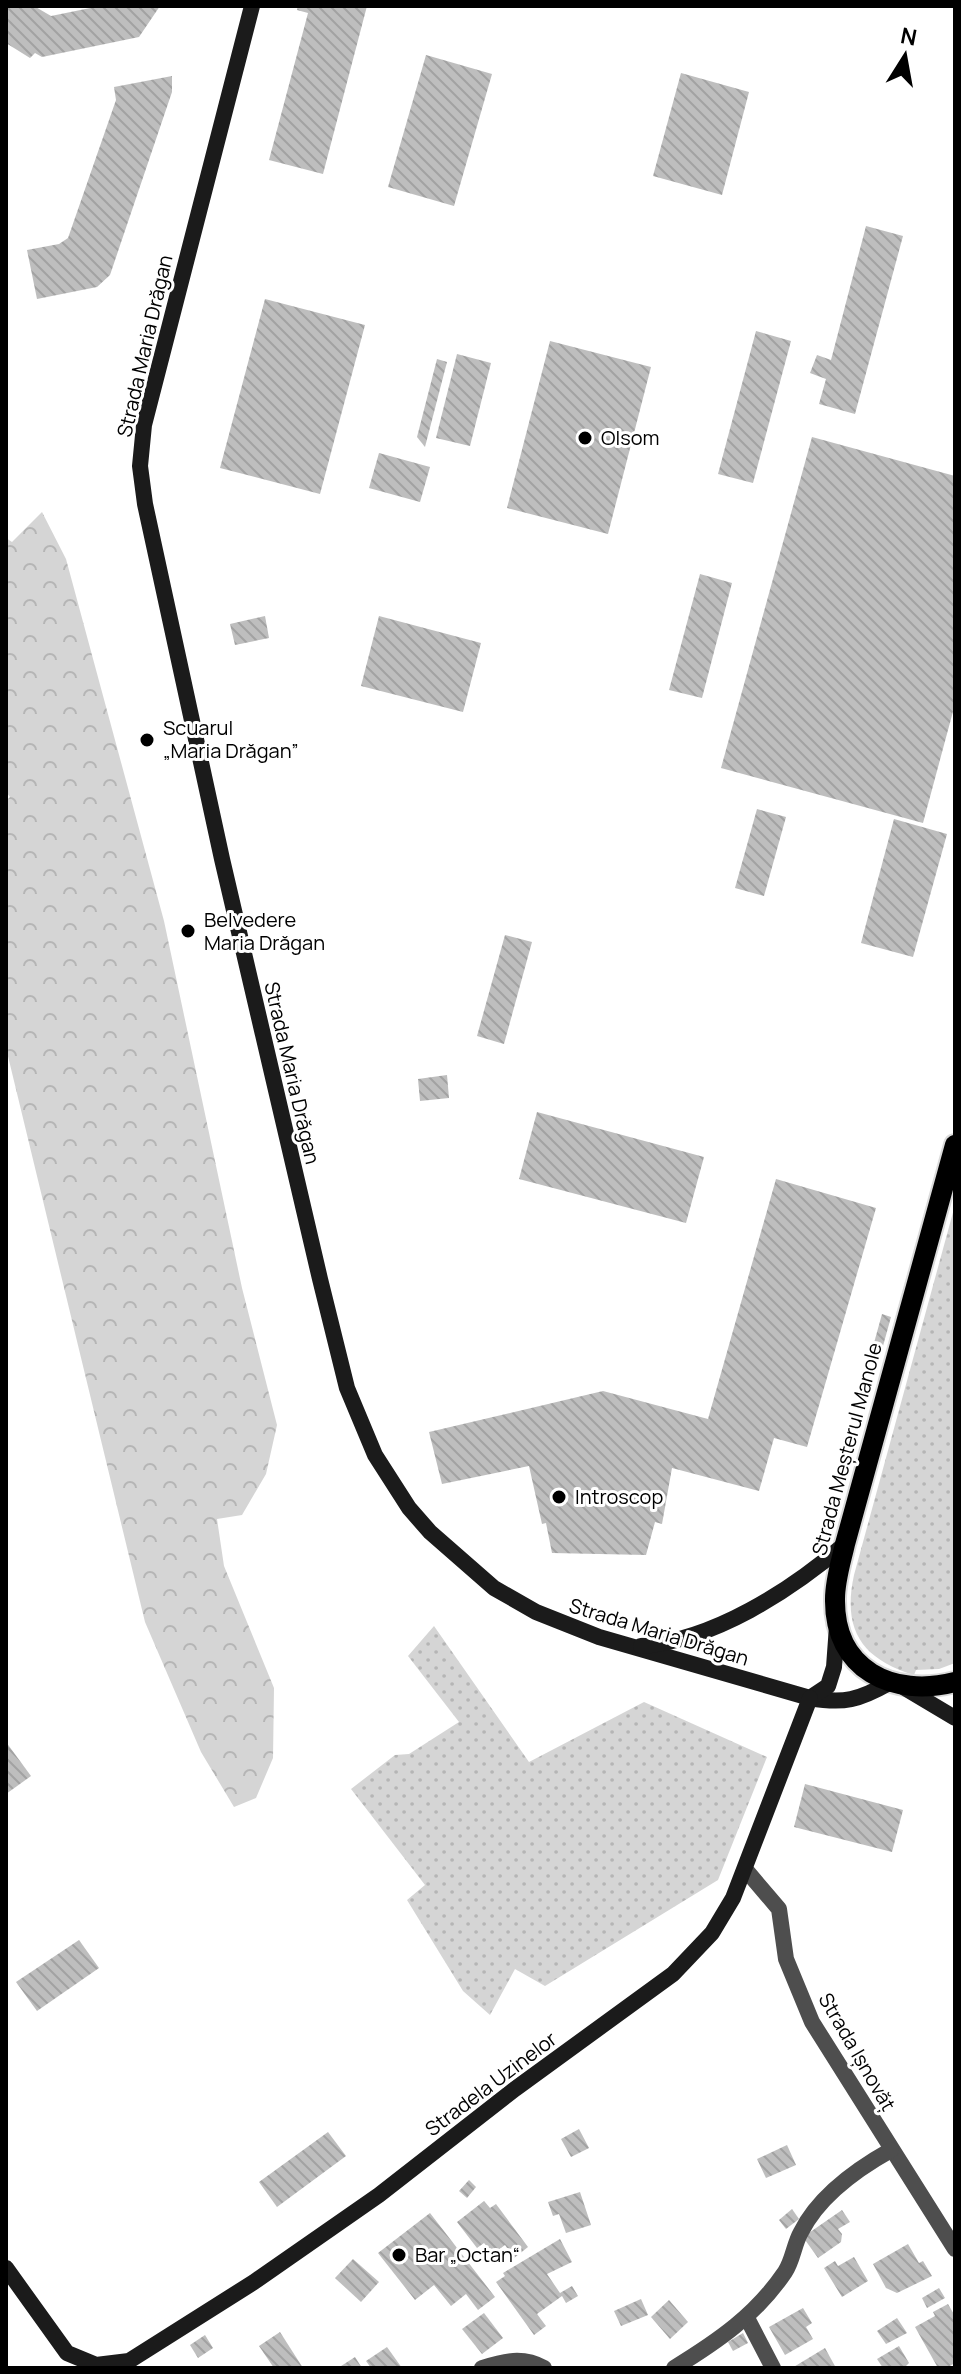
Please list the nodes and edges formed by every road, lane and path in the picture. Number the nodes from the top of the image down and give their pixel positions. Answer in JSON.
{"nodes":[{"id":1,"x":252,"y":6,"type":"edge"},
{"id":2,"x":955,"y":1145,"type":"edge"},
{"id":3,"x":845,"y":1544,"type":"junction"},
{"id":4,"x":837,"y":1625,"type":"junction"},
{"id":5,"x":631,"y":1647,"type":"junction"},
{"id":6,"x":955,"y":1682,"type":"edge"},
{"id":7,"x":896,"y":1685,"type":"junction"},
{"id":8,"x":810,"y":1698,"type":"junction"},
{"id":9,"x":955,"y":1718,"type":"edge"},
{"id":10,"x":745,"y":1869,"type":"junction"},
{"id":11,"x":891,"y":2150,"type":"junction"},
{"id":12,"x":955,"y":2211,"type":"edge"},
{"id":13,"x":938,"y":2219,"type":"junction"},
{"id":14,"x":955,"y":2249,"type":"edge"},
{"id":15,"x":6,"y":2268,"type":"edge"},
{"id":16,"x":747,"y":2318,"type":"junction"},
{"id":17,"x":84,"y":2365,"type":"edge"},
{"id":18,"x":482,"y":2368,"type":"edge"},
{"id":19,"x":544,"y":2368,"type":"edge"},
{"id":20,"x":674,"y":2368,"type":"edge"},
{"id":21,"x":773,"y":2368,"type":"edge"}],
"edges":[{"from":1,"to":5,"type":"main road","name":"Strada Maria Drăgan"},
{"from":2,"to":3,"type":"main road","name":"Strada Meșterul Manole"},
{"from":3,"to":4,"type":"main road","name":"Strada Meșterul Manole"},
{"from":3,"to":5,"type":"main road"},
{"from":4,"to":7,"type":"main road","name":"Strada Meșterul Manole"},
{"from":4,"to":8,"type":"main road","name":"Stradela Uzinelor"},
{"from":5,"to":8,"type":"main road","name":"Strada Maria Drăgan"},
{"from":6,"to":7,"type":"main road"},
{"from":7,"to":8,"type":"main road","name":"Strada Maria Drăgan"},
{"from":7,"to":9,"type":"main road"},
{"from":8,"to":10,"type":"main road","name":"Stradela Uzinelor"},
{"from":10,"to":11,"type":"street","name":"Strada Ișnovăț"},
{"from":10,"to":17,"type":"main road","name":"Stradela Uzinelor"},
{"from":11,"to":13,"type":"street","name":"Strada Ișnovăț"},
{"from":11,"to":16,"type":"street"},
{"from":12,"to":13,"type":"street"},
{"from":13,"to":14,"type":"street","name":"Strada Ișnovăț"},
{"from":15,"to":17,"type":"main road","name":"Stradela Uzinelor"},
{"from":16,"to":20,"type":"street"},
{"from":16,"to":21,"type":"street"},
{"from":18,"to":19,"type":"street"}]}
